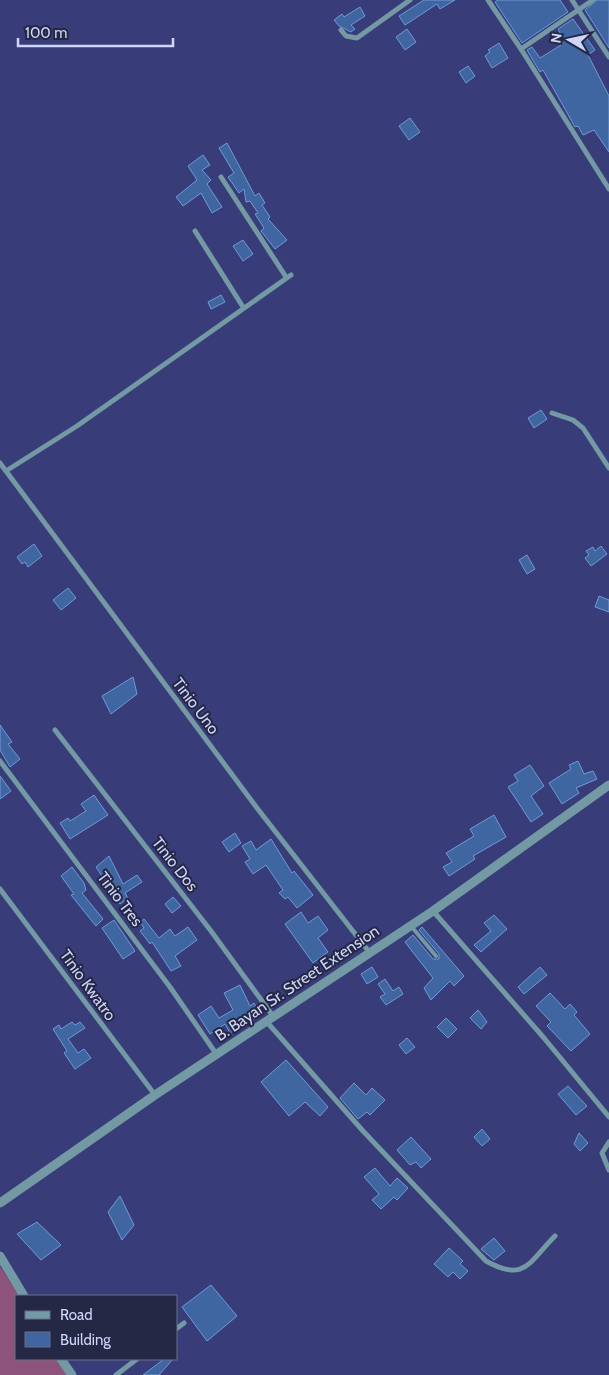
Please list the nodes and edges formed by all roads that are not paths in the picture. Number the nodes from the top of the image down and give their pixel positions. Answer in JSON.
{"nodes":[{"id":1,"x":410,"y":0,"type":"edge"},
{"id":2,"x":488,"y":0,"type":"edge"},
{"id":3,"x":572,"y":0,"type":"edge"},
{"id":4,"x":593,"y":0,"type":"edge"},
{"id":5,"x":578,"y":10,"type":"junction"},
{"id":6,"x":341,"y":30,"type":"dead end"},
{"id":7,"x":522,"y":49,"type":"junction"},
{"id":8,"x":609,"y":57,"type":"edge"},
{"id":9,"x":221,"y":178,"type":"dead end"},
{"id":10,"x":609,"y":189,"type":"edge"},
{"id":11,"x":195,"y":231,"type":"dead end"},
{"id":12,"x":244,"y":307,"type":"junction"},
{"id":13,"x":552,"y":414,"type":"dead end"},
{"id":14,"x":0,"y":463,"type":"edge"},
{"id":15,"x":609,"y":468,"type":"edge"},
{"id":16,"x":6,"y":471,"type":"junction"},
{"id":17,"x":55,"y":730,"type":"dead end"},
{"id":18,"x":0,"y":761,"type":"edge"},
{"id":19,"x":609,"y":785,"type":"edge"},
{"id":20,"x":0,"y":889,"type":"edge"},
{"id":21,"x":433,"y":911,"type":"junction"},
{"id":22,"x":411,"y":926,"type":"junction"},
{"id":23,"x":370,"y":953,"type":"junction"},
{"id":24,"x":436,"y":956,"type":"dead end"},
{"id":25,"x":270,"y":1019,"type":"junction"},
{"id":26,"x":217,"y":1055,"type":"junction"},
{"id":27,"x":155,"y":1095,"type":"junction"},
{"id":28,"x":609,"y":1117,"type":"edge"},
{"id":29,"x":609,"y":1142,"type":"edge"},
{"id":30,"x":609,"y":1170,"type":"edge"},
{"id":31,"x":0,"y":1203,"type":"edge"},
{"id":32,"x":555,"y":1236,"type":"dead end"},
{"id":33,"x":0,"y":1256,"type":"edge"},
{"id":34,"x":23,"y":1295,"type":"edge"},
{"id":35,"x":184,"y":1323,"type":"dead end"},
{"id":36,"x":178,"y":1328,"type":"edge"},
{"id":37,"x":62,"y":1360,"type":"edge"},
{"id":38,"x":136,"y":1360,"type":"edge"},
{"id":39,"x":72,"y":1375,"type":"edge"},
{"id":40,"x":116,"y":1375,"type":"edge"}],
"edges":[{"from":1,"to":6,"type":"street"},
{"from":2,"to":7,"type":"street"},
{"from":3,"to":5,"type":"street"},
{"from":4,"to":5,"type":"street"},
{"from":5,"to":7,"type":"street"},
{"from":5,"to":8,"type":"street"},
{"from":7,"to":10,"type":"street"},
{"from":9,"to":12,"type":"street"},
{"from":11,"to":12,"type":"street"},
{"from":12,"to":16,"type":"street"},
{"from":13,"to":15,"type":"street"},
{"from":14,"to":16,"type":"street","name":"Tinio Uno"},
{"from":16,"to":23,"type":"street","name":"Tinio Uno"},
{"from":17,"to":25,"type":"street","name":"Tinio Dos"},
{"from":18,"to":26,"type":"street","name":"Tinio Tres"},
{"from":19,"to":21,"type":"street","name":"B. Bayan Sr. Street Extension"},
{"from":20,"to":27,"type":"street","name":"Tinio Kwatro"},
{"from":21,"to":22,"type":"street","name":"B. Bayan Sr. Street Extension"},
{"from":21,"to":28,"type":"street"},
{"from":22,"to":23,"type":"street","name":"B. Bayan Sr. Street Extension"},
{"from":22,"to":24,"type":"lane"},
{"from":23,"to":25,"type":"street","name":"B. Bayan Sr. Street Extension"},
{"from":25,"to":26,"type":"street","name":"B. Bayan Sr. Street Extension"},
{"from":25,"to":32,"type":"street","name":"Tinio Dos"},
{"from":26,"to":27,"type":"street","name":"B. Bayan Sr. Street Extension"},
{"from":27,"to":31,"type":"street","name":"B. Bayan Sr. Street Extension"},
{"from":29,"to":30,"type":"street"},
{"from":33,"to":34,"type":"street"},
{"from":35,"to":36,"type":"street"},
{"from":37,"to":39,"type":"street"},
{"from":38,"to":40,"type":"street"}]}
